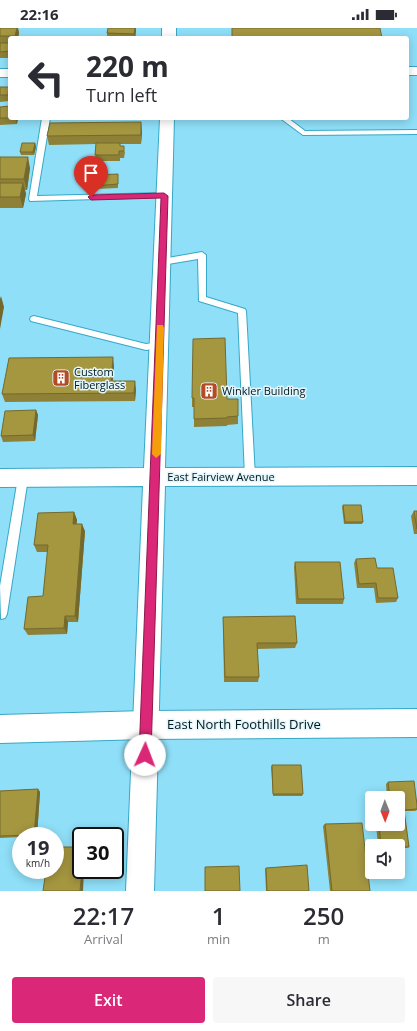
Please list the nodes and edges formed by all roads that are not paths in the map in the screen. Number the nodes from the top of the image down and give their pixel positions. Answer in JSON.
{"nodes":[{"id":1,"x":46,"y":120,"type":"edge"},
{"id":2,"x":167,"y":120,"type":"edge"},
{"id":3,"x":287,"y":120,"type":"edge"},
{"id":4,"x":417,"y":132,"type":"edge"},
{"id":5,"x":164,"y":196,"type":"junction"},
{"id":6,"x":162,"y":262,"type":"junction"},
{"id":7,"x":34,"y":319,"type":"dead end"},
{"id":8,"x":160,"y":345,"type":"junction"},
{"id":9,"x":417,"y":476,"type":"edge"},
{"id":10,"x":156,"y":477,"type":"junction"},
{"id":11,"x":250,"y":477,"type":"junction"},
{"id":12,"x":0,"y":478,"type":"edge"},
{"id":13,"x":23,"y":478,"type":"junction"},
{"id":14,"x":1,"y":614,"type":"dead end"},
{"id":15,"x":417,"y":723,"type":"edge"},
{"id":16,"x":146,"y":725,"type":"junction"},
{"id":17,"x":0,"y":729,"type":"edge"},
{"id":18,"x":140,"y":891,"type":"edge"}],
"edges":[{"from":1,"to":5,"type":"lane"},
{"from":2,"to":5,"type":"street"},
{"from":3,"to":4,"type":"lane"},
{"from":5,"to":6,"type":"street"},
{"from":6,"to":8,"type":"street"},
{"from":6,"to":11,"type":"lane"},
{"from":7,"to":8,"type":"lane"},
{"from":8,"to":10,"type":"street"},
{"from":9,"to":11,"type":"street","name":"East Fairview Avenue"},
{"from":10,"to":11,"type":"street","name":"East Fairview Avenue"},
{"from":10,"to":13,"type":"street","name":"East Fairview Avenue"},
{"from":10,"to":16,"type":"street"},
{"from":12,"to":13,"type":"street","name":"East Fairview Avenue"},
{"from":13,"to":14,"type":"lane"},
{"from":15,"to":16,"type":"main road","name":"East North Foothills Drive"},
{"from":16,"to":17,"type":"main road","name":"East North Foothills Drive"},
{"from":16,"to":18,"type":"street"}]}
